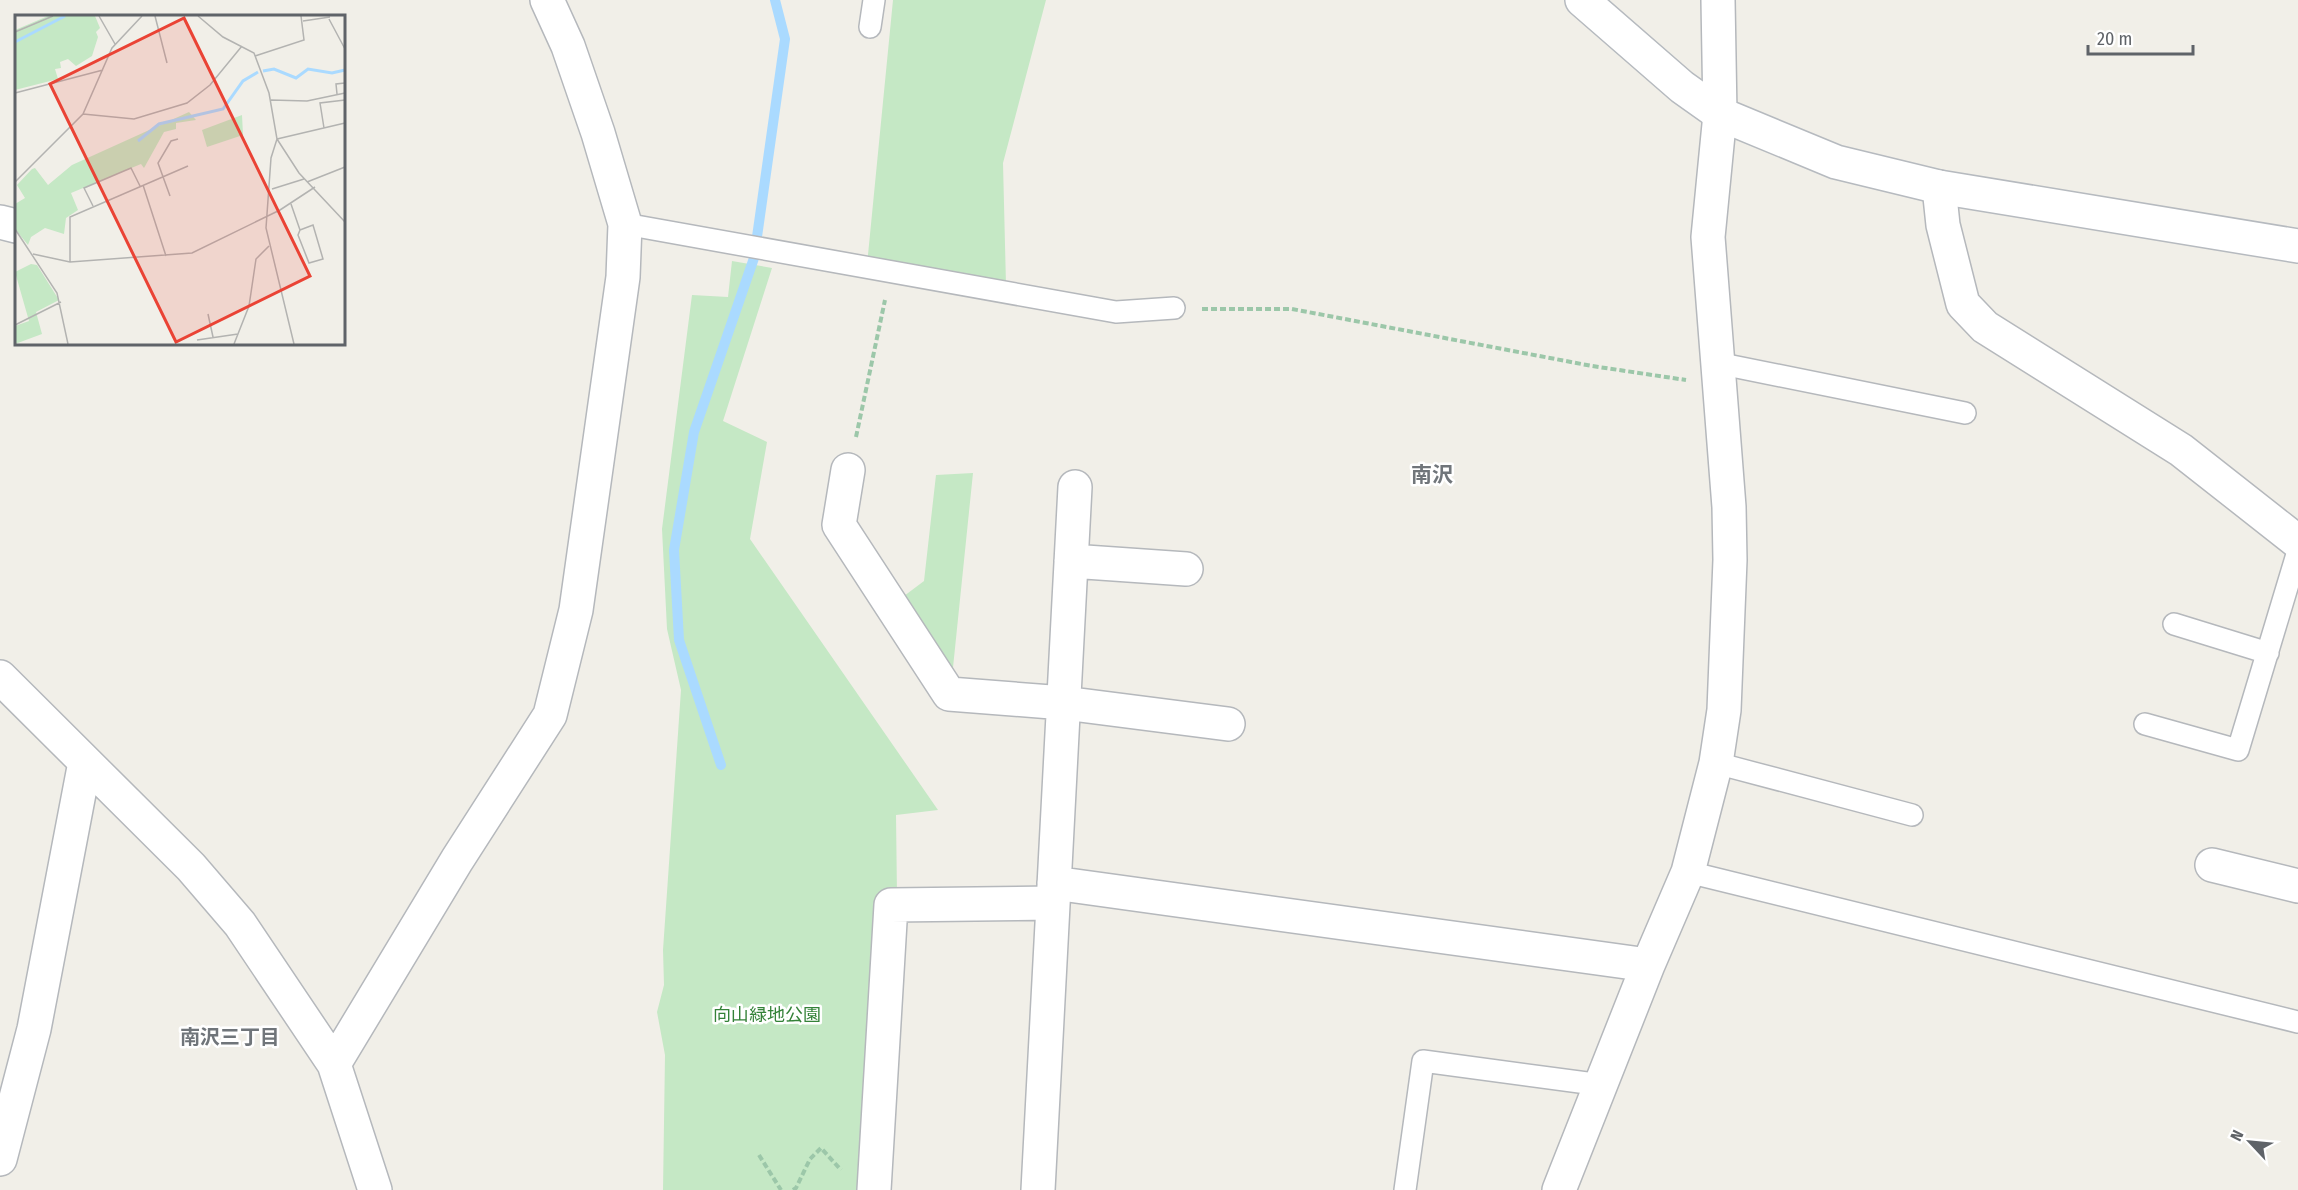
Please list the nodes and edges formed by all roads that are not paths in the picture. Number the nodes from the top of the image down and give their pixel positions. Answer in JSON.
{"nodes":[{"id":1,"x":547,"y":0,"type":"edge"},
{"id":2,"x":874,"y":0,"type":"edge"},
{"id":3,"x":1582,"y":0,"type":"edge"},
{"id":4,"x":1718,"y":0,"type":"edge"},
{"id":5,"x":870,"y":27,"type":"dead end"},
{"id":6,"x":1720,"y":114,"type":"junction"},
{"id":7,"x":1939,"y":187,"type":"junction"},
{"id":8,"x":0,"y":222,"type":"edge"},
{"id":9,"x":625,"y":224,"type":"junction"},
{"id":10,"x":15,"y":226,"type":"edge"},
{"id":11,"x":2298,"y":246,"type":"edge"},
{"id":12,"x":1174,"y":308,"type":"road end"},
{"id":13,"x":1718,"y":374,"type":"junction"},
{"id":14,"x":1965,"y":413,"type":"dead end"},
{"id":15,"x":848,"y":470,"type":"road end"},
{"id":16,"x":1075,"y":487,"type":"dead end"},
{"id":17,"x":2298,"y":542,"type":"edge"},
{"id":18,"x":2298,"y":550,"type":"edge"},
{"id":19,"x":1071,"y":561,"type":"junction"},
{"id":20,"x":1186,"y":569,"type":"dead end"},
{"id":21,"x":2174,"y":624,"type":"dead end"},
{"id":22,"x":2268,"y":653,"type":"junction"},
{"id":23,"x":0,"y":676,"type":"edge"},
{"id":24,"x":1064,"y":703,"type":"junction"},
{"id":25,"x":1228,"y":724,"type":"dead end"},
{"id":26,"x":2145,"y":724,"type":"dead end"},
{"id":27,"x":85,"y":762,"type":"junction"},
{"id":28,"x":1716,"y":763,"type":"junction"},
{"id":29,"x":1912,"y":815,"type":"dead end"},
{"id":30,"x":2212,"y":865,"type":"dead end"},
{"id":31,"x":1688,"y":872,"type":"junction"},
{"id":32,"x":2298,"y":886,"type":"edge"},
{"id":33,"x":1054,"y":893,"type":"junction"},
{"id":34,"x":1648,"y":965,"type":"junction"},
{"id":35,"x":2298,"y":1022,"type":"edge"},
{"id":36,"x":334,"y":1064,"type":"junction"},
{"id":37,"x":1602,"y":1085,"type":"junction"},
{"id":38,"x":0,"y":1159,"type":"edge"},
{"id":39,"x":874,"y":1186,"type":"edge"},
{"id":40,"x":375,"y":1190,"type":"edge"},
{"id":41,"x":1038,"y":1190,"type":"edge"},
{"id":42,"x":1405,"y":1190,"type":"edge"},
{"id":43,"x":1559,"y":1190,"type":"edge"}],
"edges":[{"from":1,"to":9,"type":"street"},
{"from":2,"to":5,"type":"lane"},
{"from":3,"to":6,"type":"street"},
{"from":4,"to":6,"type":"street"},
{"from":6,"to":7,"type":"street"},
{"from":6,"to":13,"type":"street"},
{"from":7,"to":11,"type":"street"},
{"from":7,"to":17,"type":"street"},
{"from":8,"to":10,"type":"street"},
{"from":9,"to":12,"type":"lane"},
{"from":9,"to":36,"type":"street"},
{"from":13,"to":14,"type":"lane"},
{"from":13,"to":28,"type":"street"},
{"from":15,"to":24,"type":"street"},
{"from":16,"to":19,"type":"street"},
{"from":18,"to":22,"type":"lane"},
{"from":19,"to":20,"type":"street"},
{"from":19,"to":24,"type":"street"},
{"from":21,"to":22,"type":"lane"},
{"from":22,"to":26,"type":"lane"},
{"from":23,"to":27,"type":"street"},
{"from":24,"to":25,"type":"street"},
{"from":24,"to":33,"type":"street"},
{"from":27,"to":36,"type":"street"},
{"from":27,"to":38,"type":"street"},
{"from":28,"to":29,"type":"lane"},
{"from":28,"to":31,"type":"street"},
{"from":30,"to":32,"type":"street"},
{"from":31,"to":34,"type":"street"},
{"from":31,"to":35,"type":"lane"},
{"from":33,"to":34,"type":"street"},
{"from":33,"to":39,"type":"street"},
{"from":33,"to":41,"type":"street"},
{"from":34,"to":37,"type":"street"},
{"from":36,"to":40,"type":"street"},
{"from":37,"to":42,"type":"lane"},
{"from":37,"to":43,"type":"street"}]}
